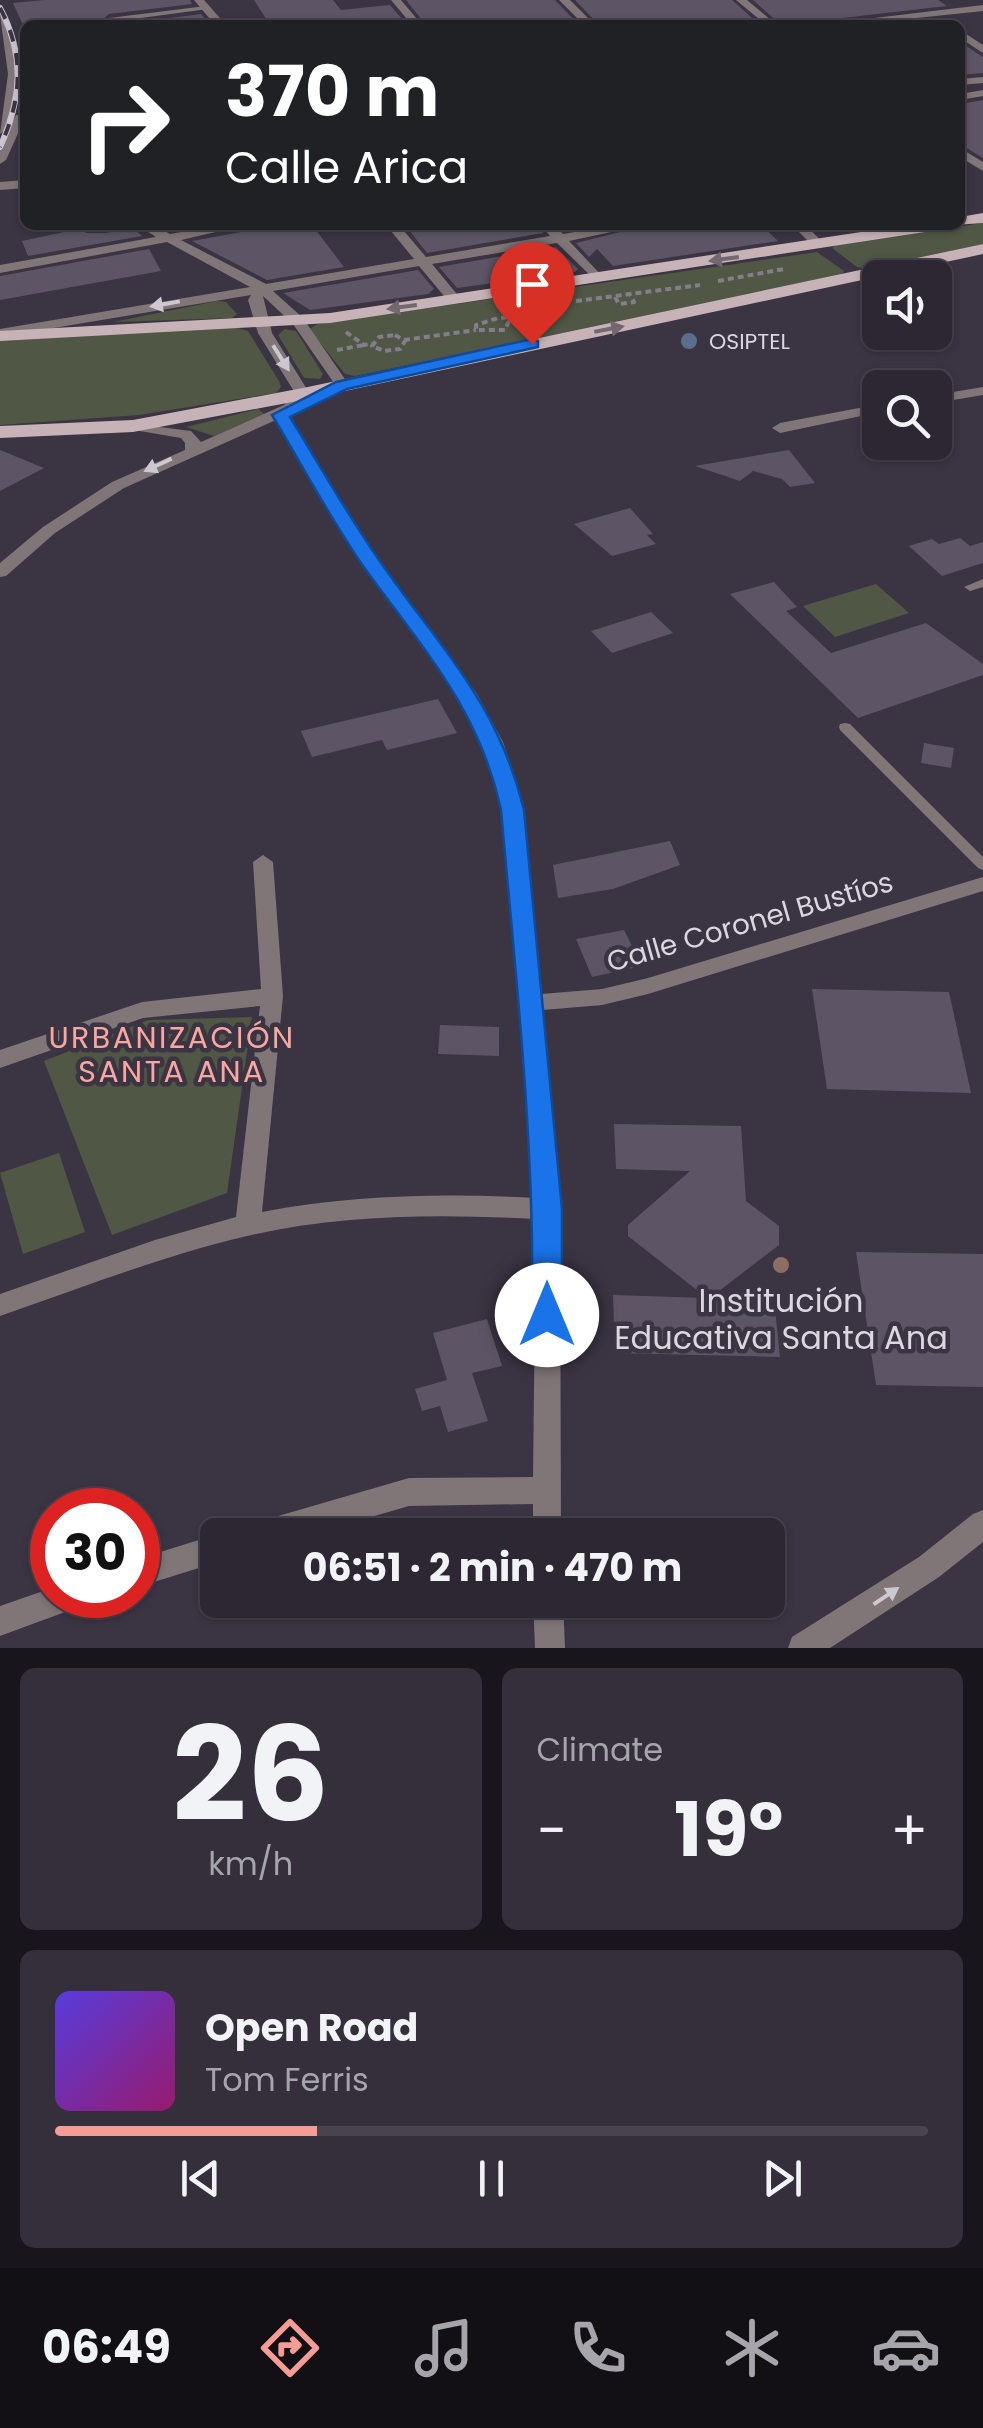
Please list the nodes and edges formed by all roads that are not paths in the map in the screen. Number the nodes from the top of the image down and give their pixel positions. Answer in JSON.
{"nodes":[{"id":1,"x":396,"y":0,"type":"edge"},
{"id":2,"x":564,"y":0,"type":"edge"},
{"id":3,"x":741,"y":0,"type":"edge"},
{"id":4,"x":914,"y":0,"type":"edge"},
{"id":5,"x":203,"y":4,"type":"edge"},
{"id":6,"x":983,"y":8,"type":"edge"},
{"id":7,"x":932,"y":13,"type":"junction"},
{"id":8,"x":4,"y":17,"type":"edge"},
{"id":9,"x":109,"y":20,"type":"edge"},
{"id":10,"x":413,"y":20,"type":"edge"},
{"id":11,"x":585,"y":20,"type":"edge"},
{"id":12,"x":766,"y":20,"type":"edge"},
{"id":13,"x":867,"y":20,"type":"edge"},
{"id":14,"x":941,"y":20,"type":"edge"},
{"id":15,"x":20,"y":48,"type":"edge"},
{"id":16,"x":20,"y":98,"type":"edge"},
{"id":17,"x":20,"y":104,"type":"edge"},
{"id":18,"x":20,"y":106,"type":"edge"},
{"id":19,"x":0,"y":131,"type":"edge"},
{"id":20,"x":0,"y":160,"type":"edge"},
{"id":21,"x":153,"y":230,"type":"edge"},
{"id":22,"x":209,"y":230,"type":"edge"},
{"id":23,"x":396,"y":230,"type":"edge"},
{"id":24,"x":594,"y":230,"type":"edge"},
{"id":25,"x":804,"y":230,"type":"edge"},
{"id":26,"x":924,"y":230,"type":"edge"},
{"id":27,"x":567,"y":233,"type":"edge"},
{"id":28,"x":167,"y":238,"type":"junction"},
{"id":29,"x":983,"y":249,"type":"edge"},
{"id":30,"x":423,"y":260,"type":"junction"},
{"id":31,"x":840,"y":260,"type":"junction"},
{"id":32,"x":0,"y":269,"type":"edge"},
{"id":33,"x":605,"y":277,"type":"junction"},
{"id":34,"x":261,"y":287,"type":"junction"},
{"id":35,"x":454,"y":300,"type":"junction"},
{"id":36,"x":261,"y":321,"type":"junction"},
{"id":37,"x":298,"y":321,"type":"junction"},
{"id":38,"x":0,"y":334,"type":"edge"},
{"id":39,"x":342,"y":385,"type":"junction"},
{"id":40,"x":983,"y":392,"type":"edge"},
{"id":41,"x":303,"y":394,"type":"junction"},
{"id":42,"x":952,"y":397,"type":"edge"},
{"id":43,"x":862,"y":412,"type":"edge"},
{"id":44,"x":280,"y":415,"type":"junction"},
{"id":45,"x":133,"y":426,"type":"junction"},
{"id":46,"x":780,"y":428,"type":"dead end"},
{"id":47,"x":0,"y":432,"type":"edge"},
{"id":48,"x":192,"y":448,"type":"junction"},
{"id":49,"x":0,"y":572,"type":"edge"},
{"id":50,"x":845,"y":727,"type":"dead end"},
{"id":51,"x":264,"y":862,"type":"dead end"},
{"id":52,"x":983,"y":865,"type":"edge"},
{"id":53,"x":983,"y":884,"type":"edge"},
{"id":54,"x":272,"y":996,"type":"junction"},
{"id":55,"x":532,"y":1003,"type":"junction"},
{"id":56,"x":0,"y":1059,"type":"edge"},
{"id":57,"x":548,"y":1209,"type":"junction"},
{"id":58,"x":248,"y":1226,"type":"junction"},
{"id":59,"x":0,"y":1305,"type":"edge"},
{"id":60,"x":546,"y":1490,"type":"junction"},
{"id":61,"x":319,"y":1518,"type":"edge"},
{"id":62,"x":547,"y":1518,"type":"edge"},
{"id":63,"x":983,"y":1524,"type":"edge"},
{"id":64,"x":200,"y":1554,"type":"edge"},
{"id":65,"x":160,"y":1566,"type":"edge"},
{"id":66,"x":30,"y":1610,"type":"edge"},
{"id":67,"x":549,"y":1618,"type":"edge"},
{"id":68,"x":0,"y":1620,"type":"edge"},
{"id":69,"x":550,"y":1648,"type":"edge"},
{"id":70,"x":803,"y":1648,"type":"edge"}],
"edges":[{"from":1,"to":10,"type":"street"},
{"from":2,"to":11,"type":"street"},
{"from":3,"to":12,"type":"street"},
{"from":4,"to":7,"type":"street"},
{"from":5,"to":9,"type":"lane"},
{"from":6,"to":7,"type":"street"},
{"from":7,"to":13,"type":"street"},
{"from":7,"to":14,"type":"street"},
{"from":8,"to":15,"type":"street"},
{"from":8,"to":16,"type":"street"},
{"from":17,"to":19,"type":"street"},
{"from":18,"to":20,"type":"street"},
{"from":21,"to":28,"type":"street"},
{"from":22,"to":28,"type":"street"},
{"from":23,"to":30,"type":"street"},
{"from":24,"to":27,"type":"street"},
{"from":25,"to":31,"type":"street"},
{"from":26,"to":31,"type":"main road"},
{"from":27,"to":30,"type":"street"},
{"from":27,"to":33,"type":"street"},
{"from":28,"to":32,"type":"street"},
{"from":28,"to":34,"type":"street"},
{"from":29,"to":31,"type":"main road"},
{"from":30,"to":34,"type":"street"},
{"from":30,"to":35,"type":"street"},
{"from":31,"to":33,"type":"main road","one_way":true},
{"from":39,"to":31,"type":"main road","one_way":true},
{"from":33,"to":35,"type":"main road"},
{"from":34,"to":36,"type":"street"},
{"from":34,"to":37,"type":"street"},
{"from":34,"to":38,"type":"street","one_way":true},
{"from":35,"to":37,"type":"main road","one_way":true},
{"from":36,"to":37,"type":"main road"},
{"from":36,"to":38,"type":"main road"},
{"from":36,"to":41,"type":"street","one_way":true},
{"from":37,"to":39,"type":"street"},
{"from":39,"to":41,"type":"main road"},
{"from":39,"to":44,"type":"street"},
{"from":40,"to":42,"type":"street"},
{"from":41,"to":44,"type":"street"},
{"from":41,"to":45,"type":"main road"},
{"from":43,"to":46,"type":"street"},
{"from":44,"to":48,"type":"street"},
{"from":44,"to":55,"type":"street"},
{"from":45,"to":47,"type":"main road"},
{"from":45,"to":48,"type":"street"},
{"from":48,"to":49,"type":"street","one_way":true},
{"from":50,"to":52,"type":"lane"},
{"from":51,"to":54,"type":"street"},
{"from":53,"to":55,"type":"street","name":"Calle Coronel Bustíos"},
{"from":54,"to":56,"type":"street"},
{"from":54,"to":58,"type":"street"},
{"from":55,"to":57,"type":"street"},
{"from":57,"to":58,"type":"street"},
{"from":57,"to":60,"type":"street"},
{"from":58,"to":59,"type":"street"},
{"from":60,"to":61,"type":"street"},
{"from":60,"to":62,"type":"street"},
{"from":70,"to":63,"type":"street","one_way":true},
{"from":64,"to":65,"type":"street"},
{"from":66,"to":68,"type":"street"},
{"from":67,"to":69,"type":"street"}]}
